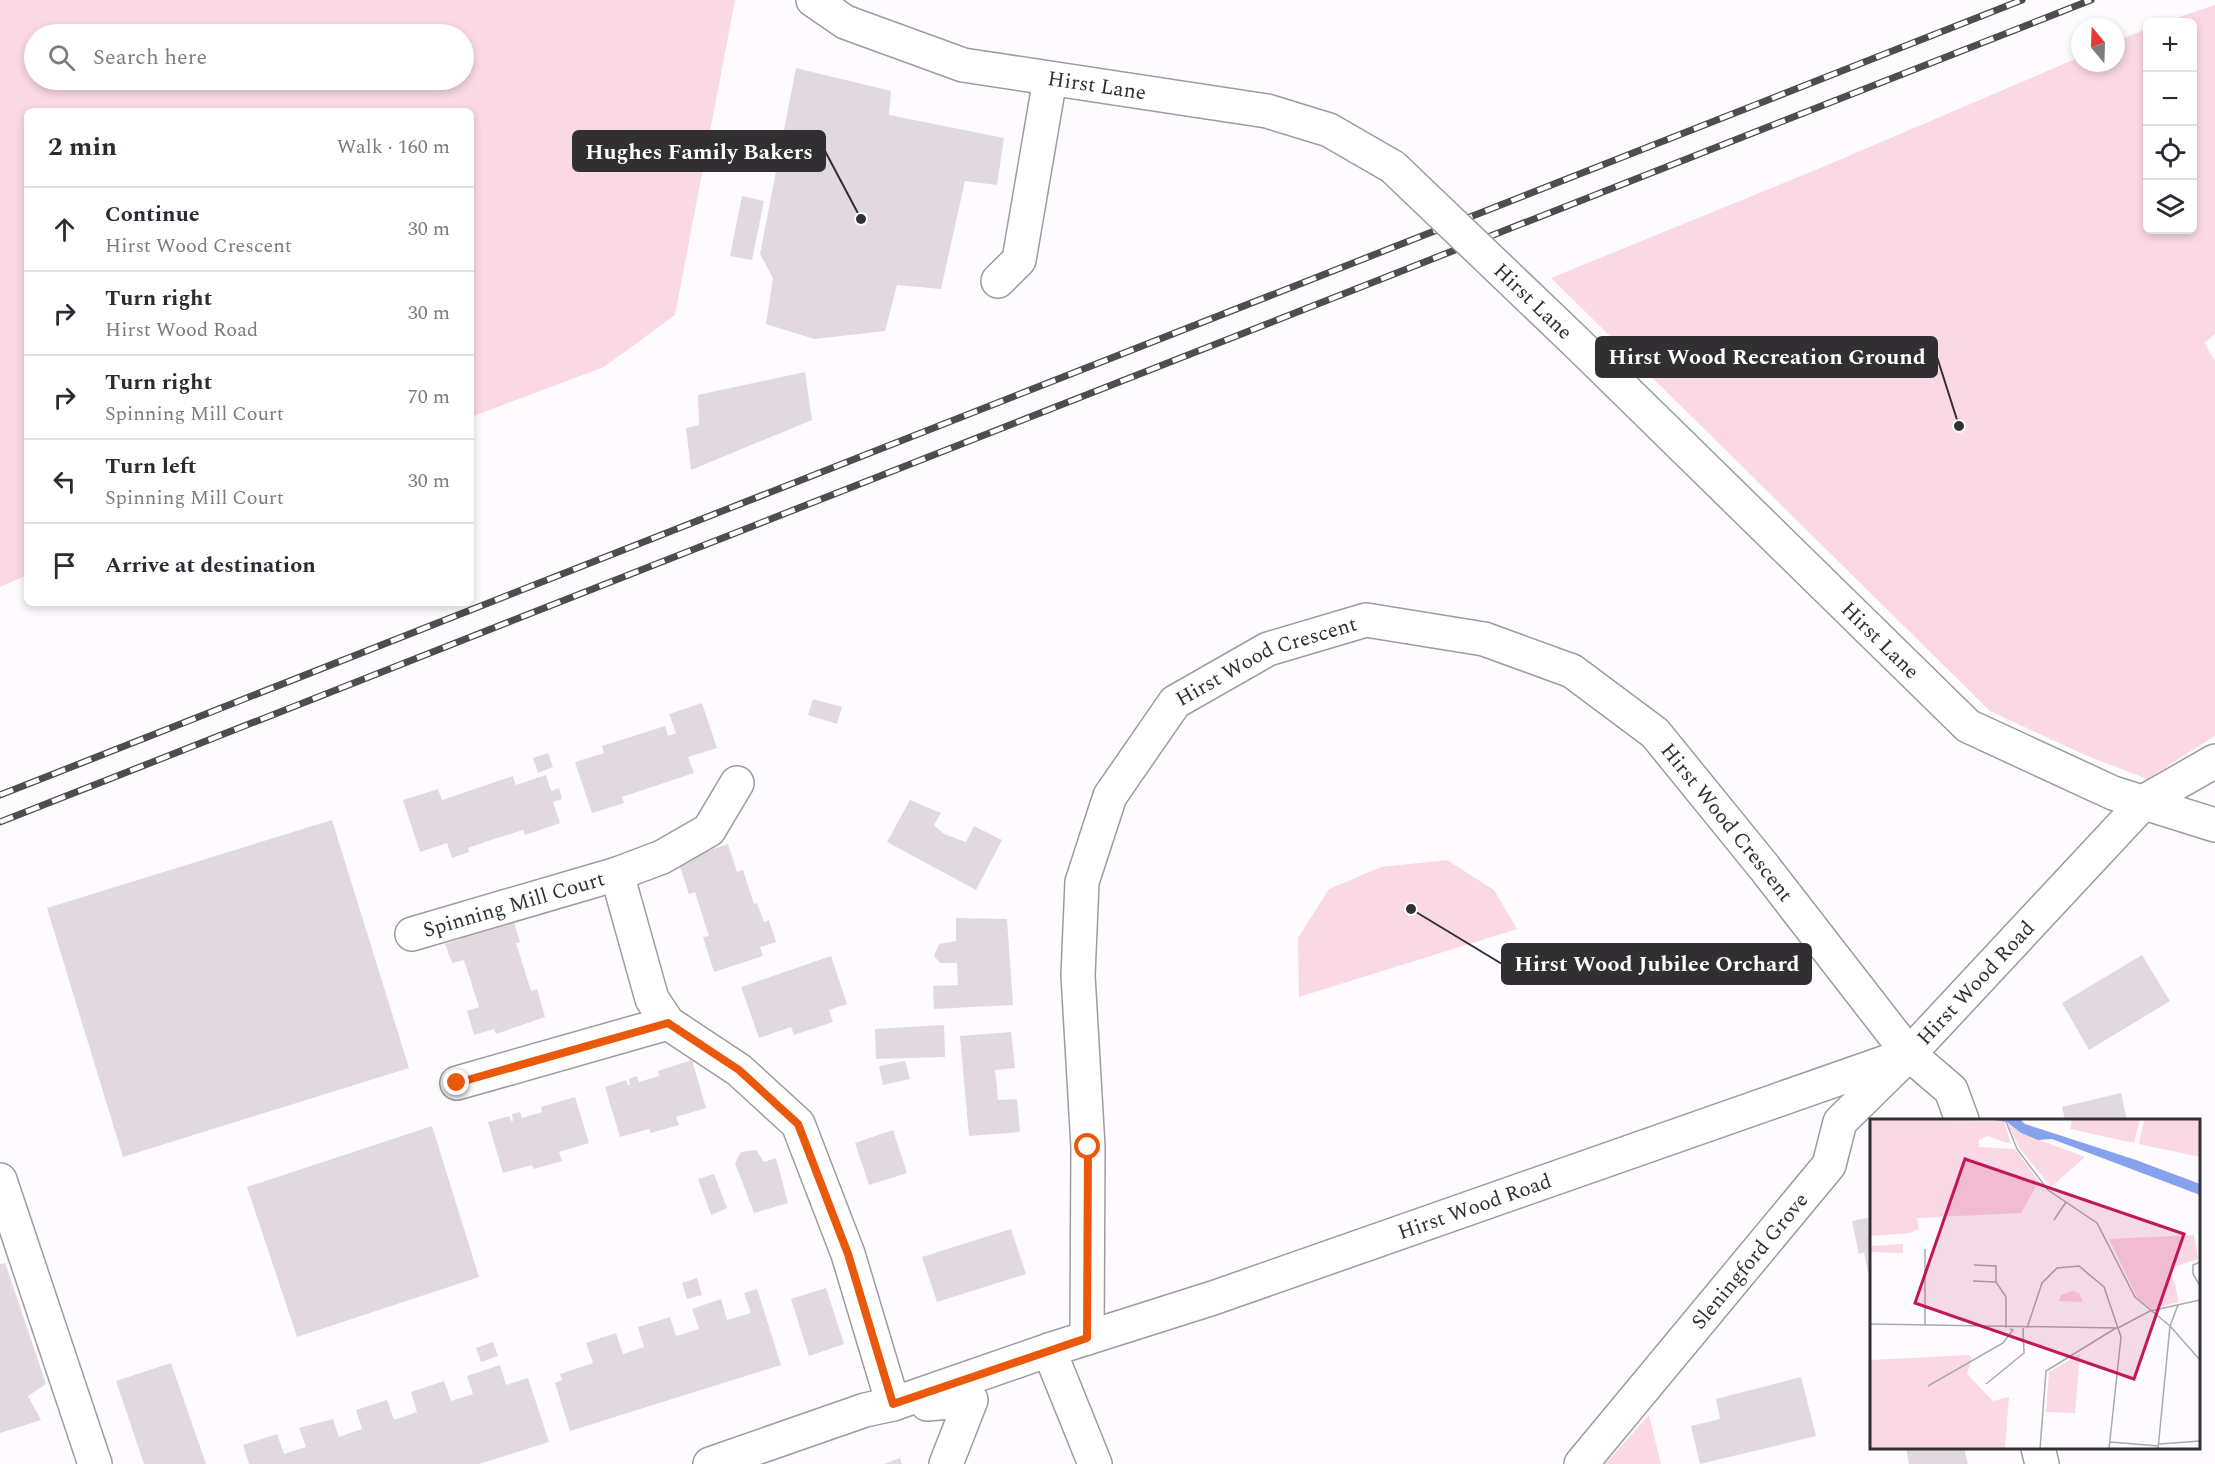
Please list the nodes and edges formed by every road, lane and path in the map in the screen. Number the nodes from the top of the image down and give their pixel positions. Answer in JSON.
{"nodes":[{"id":1,"x":813,"y":0,"type":"edge"},
{"id":2,"x":1050,"y":79,"type":"junction"},
{"id":3,"x":998,"y":281,"type":"dead end"},
{"id":4,"x":2215,"y":761,"type":"edge"},
{"id":5,"x":737,"y":783,"type":"dead end"},
{"id":6,"x":2145,"y":801,"type":"junction"},
{"id":7,"x":2215,"y":825,"type":"edge"},
{"id":8,"x":617,"y":874,"type":"junction"},
{"id":9,"x":411,"y":934,"type":"dead end"},
{"id":10,"x":668,"y":1023,"type":"junction"},
{"id":11,"x":1909,"y":1054,"type":"junction"},
{"id":12,"x":457,"y":1083,"type":"dead end"},
{"id":13,"x":1962,"y":1119,"type":"edge"},
{"id":14,"x":0,"y":1180,"type":"edge"},
{"id":15,"x":1087,"y":1338,"type":"junction"},
{"id":16,"x":1049,"y":1350,"type":"junction"},
{"id":17,"x":879,"y":1407,"type":"junction"},
{"id":18,"x":2038,"y":1449,"type":"edge"},
{"id":19,"x":95,"y":1464,"type":"edge"},
{"id":20,"x":710,"y":1464,"type":"edge"},
{"id":21,"x":946,"y":1464,"type":"edge"},
{"id":22,"x":1095,"y":1464,"type":"edge"},
{"id":23,"x":1581,"y":1464,"type":"edge"},
{"id":24,"x":2042,"y":1464,"type":"edge"}],
"edges":[{"from":1,"to":2,"type":"street","name":"Hirst Lane"},
{"from":2,"to":3,"type":"street"},
{"from":2,"to":6,"type":"street","name":"Hirst Lane","bridge":true},
{"from":4,"to":6,"type":"street","name":"Hirst Wood Road"},
{"from":5,"to":8,"type":"street","name":"Spinning Mill Court"},
{"from":6,"to":7,"type":"street","name":"Hirst Lane"},
{"from":6,"to":11,"type":"street","name":"Hirst Wood Road"},
{"from":8,"to":9,"type":"street","name":"Spinning Mill Court"},
{"from":8,"to":10,"type":"street","name":"Spinning Mill Court"},
{"from":10,"to":12,"type":"street"},
{"from":10,"to":17,"type":"street","name":"Spinning Mill Court"},
{"from":11,"to":13,"type":"street","name":"Hirst Wood Crescent"},
{"from":11,"to":15,"type":"street","name":"Hirst Wood Road"},
{"from":11,"to":15,"type":"street","name":"Hirst Wood Crescent"},
{"from":11,"to":23,"type":"street","name":"Sleningford Grove"},
{"from":14,"to":19,"type":"street"},
{"from":15,"to":16,"type":"street","name":"Hirst Wood Road"},
{"from":16,"to":17,"type":"street","name":"Hirst Wood Road"},
{"from":16,"to":22,"type":"street"},
{"from":17,"to":20,"type":"street","name":"Hirst Wood Road"},
{"from":17,"to":21,"type":"street"},
{"from":18,"to":24,"type":"street"}]}
